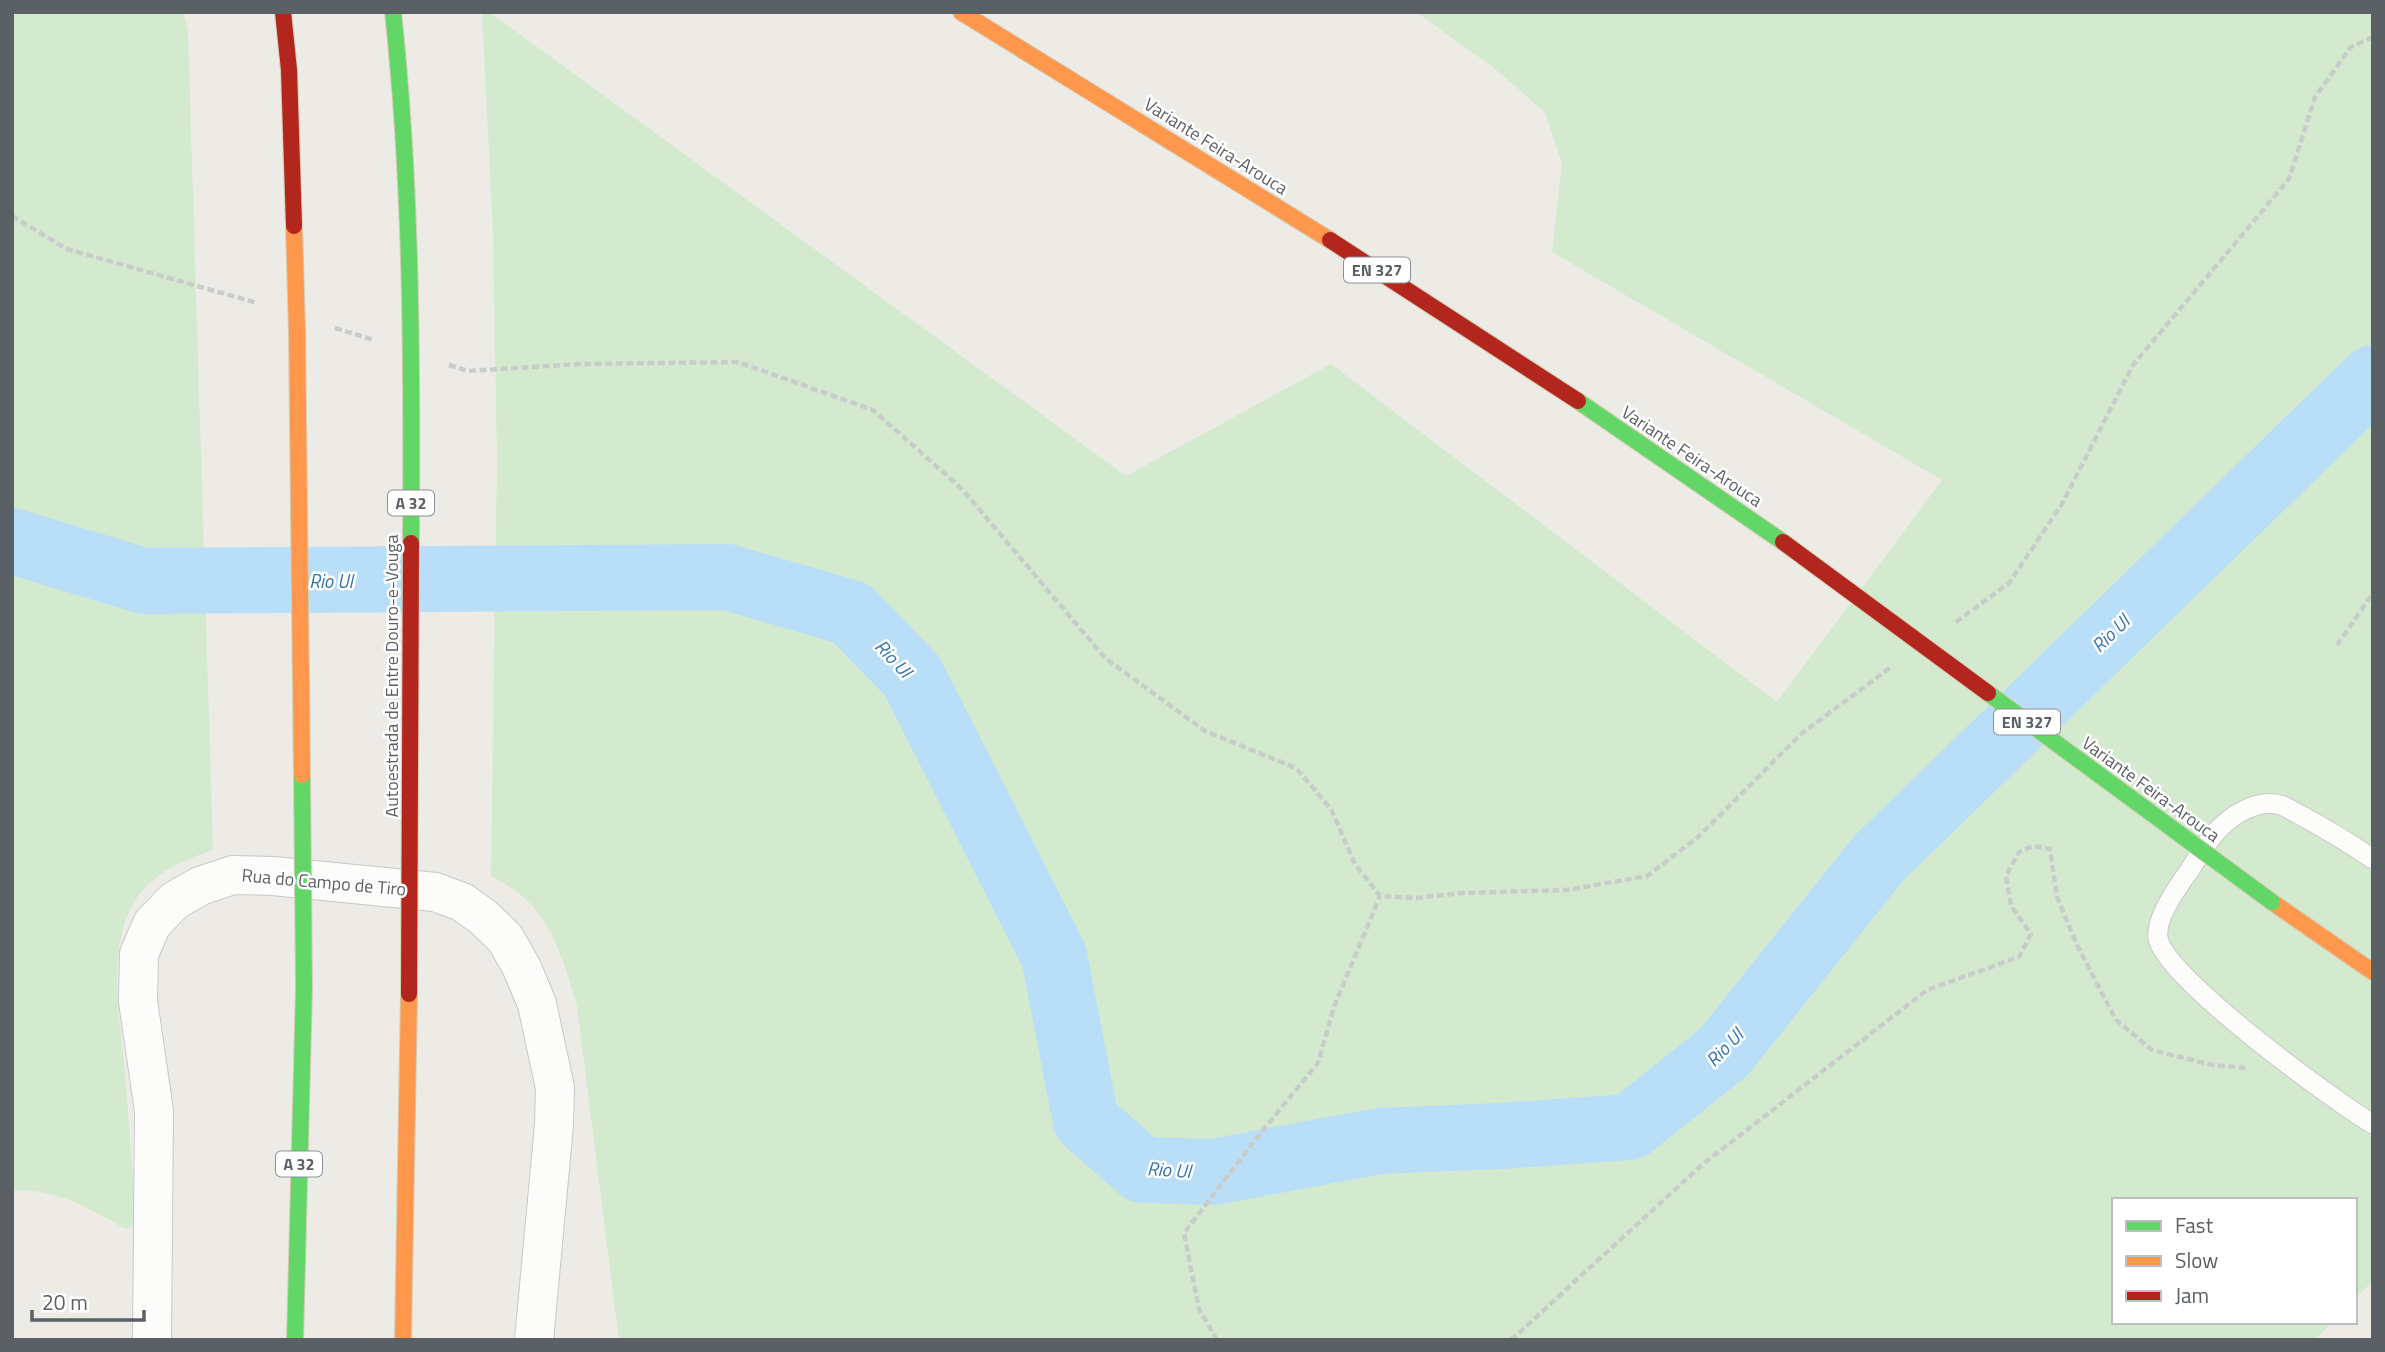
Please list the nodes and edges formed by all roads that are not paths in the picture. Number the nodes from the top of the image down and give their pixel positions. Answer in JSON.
{"nodes":[{"id":1,"x":283,"y":12,"type":"edge"},
{"id":2,"x":393,"y":12,"type":"edge"},
{"id":3,"x":961,"y":12,"type":"edge"},
{"id":4,"x":2373,"y":859,"type":"edge"},
{"id":5,"x":2373,"y":972,"type":"edge"},
{"id":6,"x":2373,"y":1124,"type":"edge"},
{"id":7,"x":152,"y":1340,"type":"edge"},
{"id":8,"x":295,"y":1340,"type":"edge"},
{"id":9,"x":403,"y":1340,"type":"edge"},
{"id":10,"x":534,"y":1340,"type":"edge"}],
"edges":[{"from":1,"to":8,"type":"main road","number":"A 32","bridge":true},
{"from":2,"to":9,"type":"main road","name":"Autoestrada de Entre Douro-e-Vouga","number":"A 32","bridge":true},
{"from":3,"to":5,"type":"main road","name":"Variante Feira-Arouca","number":"EN 327","bridge":true},
{"from":4,"to":6,"type":"lane"},
{"from":7,"to":10,"type":"street","name":"Rua do Campo de Tiro"}]}
